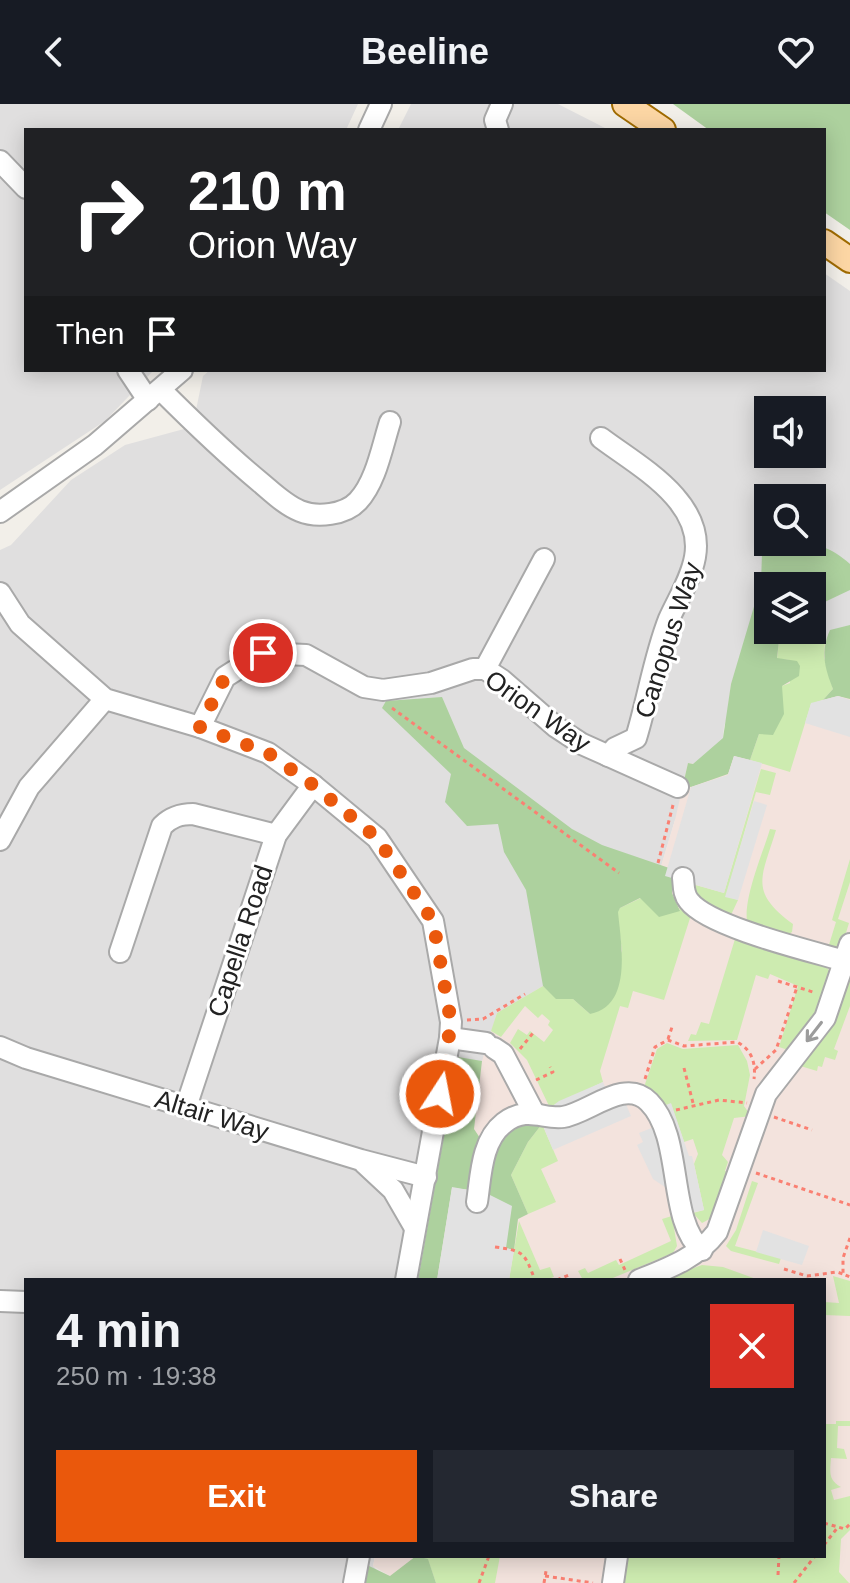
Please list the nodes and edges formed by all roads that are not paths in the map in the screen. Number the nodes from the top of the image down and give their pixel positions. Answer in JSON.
{"nodes":[{"id":1,"x":381,"y":104,"type":"edge"},
{"id":2,"x":502,"y":104,"type":"edge"},
{"id":3,"x":625,"y":104,"type":"edge"},
{"id":4,"x":370,"y":128,"type":"edge"},
{"id":5,"x":497,"y":128,"type":"edge"},
{"id":6,"x":660,"y":128,"type":"edge"},
{"id":7,"x":0,"y":161,"type":"edge"},
{"id":8,"x":24,"y":186,"type":"edge"},
{"id":9,"x":826,"y":243,"type":"edge"},
{"id":10,"x":850,"y":260,"type":"edge"},
{"id":11,"x":130,"y":372,"type":"edge"},
{"id":12,"x":180,"y":372,"type":"edge"},
{"id":13,"x":154,"y":395,"type":"junction"},
{"id":14,"x":390,"y":422,"type":"dead end"},
{"id":15,"x":601,"y":438,"type":"dead end"},
{"id":16,"x":2,"y":506,"type":"edge"},
{"id":17,"x":544,"y":559,"type":"dead end"},
{"id":18,"x":0,"y":593,"type":"edge"},
{"id":19,"x":485,"y":669,"type":"junction"},
{"id":20,"x":105,"y":699,"type":"junction"},
{"id":21,"x":200,"y":727,"type":"junction"},
{"id":22,"x":636,"y":738,"type":"junction"},
{"id":23,"x":608,"y":756,"type":"junction"},
{"id":24,"x":645,"y":773,"type":"junction"},
{"id":25,"x":313,"y":785,"type":"junction"},
{"id":26,"x":678,"y":787,"type":"road end"},
{"id":27,"x":276,"y":835,"type":"junction"},
{"id":28,"x":0,"y":840,"type":"edge"},
{"id":29,"x":683,"y":878,"type":"dead end"},
{"id":30,"x":120,"y":952,"type":"dead end"},
{"id":31,"x":847,"y":953,"type":"edge"},
{"id":32,"x":451,"y":1030,"type":"junction"},
{"id":33,"x":0,"y":1047,"type":"edge"},
{"id":34,"x":186,"y":1107,"type":"junction"},
{"id":35,"x":534,"y":1113,"type":"junction"},
{"id":36,"x":361,"y":1160,"type":"junction"},
{"id":37,"x":426,"y":1177,"type":"junction"},
{"id":38,"x":477,"y":1202,"type":"dead end"},
{"id":39,"x":415,"y":1228,"type":"junction"},
{"id":40,"x":702,"y":1250,"type":"junction"},
{"id":41,"x":406,"y":1278,"type":"edge"},
{"id":42,"x":644,"y":1278,"type":"edge"},
{"id":43,"x":0,"y":1301,"type":"edge"},
{"id":44,"x":24,"y":1302,"type":"edge"},
{"id":45,"x":359,"y":1558,"type":"edge"},
{"id":46,"x":617,"y":1558,"type":"edge"},
{"id":47,"x":354,"y":1583,"type":"edge"},
{"id":48,"x":613,"y":1583,"type":"edge"}],
"edges":[{"from":1,"to":4,"type":"street"},
{"from":2,"to":5,"type":"street"},
{"from":3,"to":6,"type":"main road"},
{"from":7,"to":8,"type":"street"},
{"from":9,"to":10,"type":"main road"},
{"from":11,"to":13,"type":"street"},
{"from":12,"to":13,"type":"street"},
{"from":13,"to":14,"type":"street"},
{"from":13,"to":16,"type":"street"},
{"from":15,"to":22,"type":"street","name":"Canopus Way"},
{"from":17,"to":19,"type":"street"},
{"from":18,"to":20,"type":"street"},
{"from":19,"to":21,"type":"street","name":"Orion Way"},
{"from":19,"to":23,"type":"street","name":"Orion Way"},
{"from":20,"to":21,"type":"street"},
{"from":20,"to":28,"type":"street"},
{"from":21,"to":25,"type":"street"},
{"from":22,"to":23,"type":"street","name":"Canopus Way"},
{"from":22,"to":24,"type":"street","name":"Canopus Way"},
{"from":23,"to":24,"type":"street","name":"Orion Way"},
{"from":24,"to":26,"type":"street","name":"Orion Way"},
{"from":25,"to":27,"type":"street","name":"Capella Road"},
{"from":25,"to":32,"type":"street"},
{"from":27,"to":30,"type":"street"},
{"from":27,"to":34,"type":"street","name":"Capella Road"},
{"from":29,"to":31,"type":"street"},
{"from":31,"to":40,"type":"street","one_way":true},
{"from":32,"to":35,"type":"street"},
{"from":32,"to":37,"type":"street"},
{"from":33,"to":34,"type":"street","name":"Altair Way"},
{"from":34,"to":36,"type":"street","name":"Altair Way"},
{"from":35,"to":38,"type":"street"},
{"from":35,"to":40,"type":"street"},
{"from":36,"to":37,"type":"street","name":"Altair Way"},
{"from":36,"to":39,"type":"street"},
{"from":37,"to":39,"type":"street"},
{"from":39,"to":41,"type":"street"},
{"from":40,"to":42,"type":"street"},
{"from":43,"to":44,"type":"street"},
{"from":45,"to":47,"type":"street"},
{"from":46,"to":48,"type":"street"}]}
